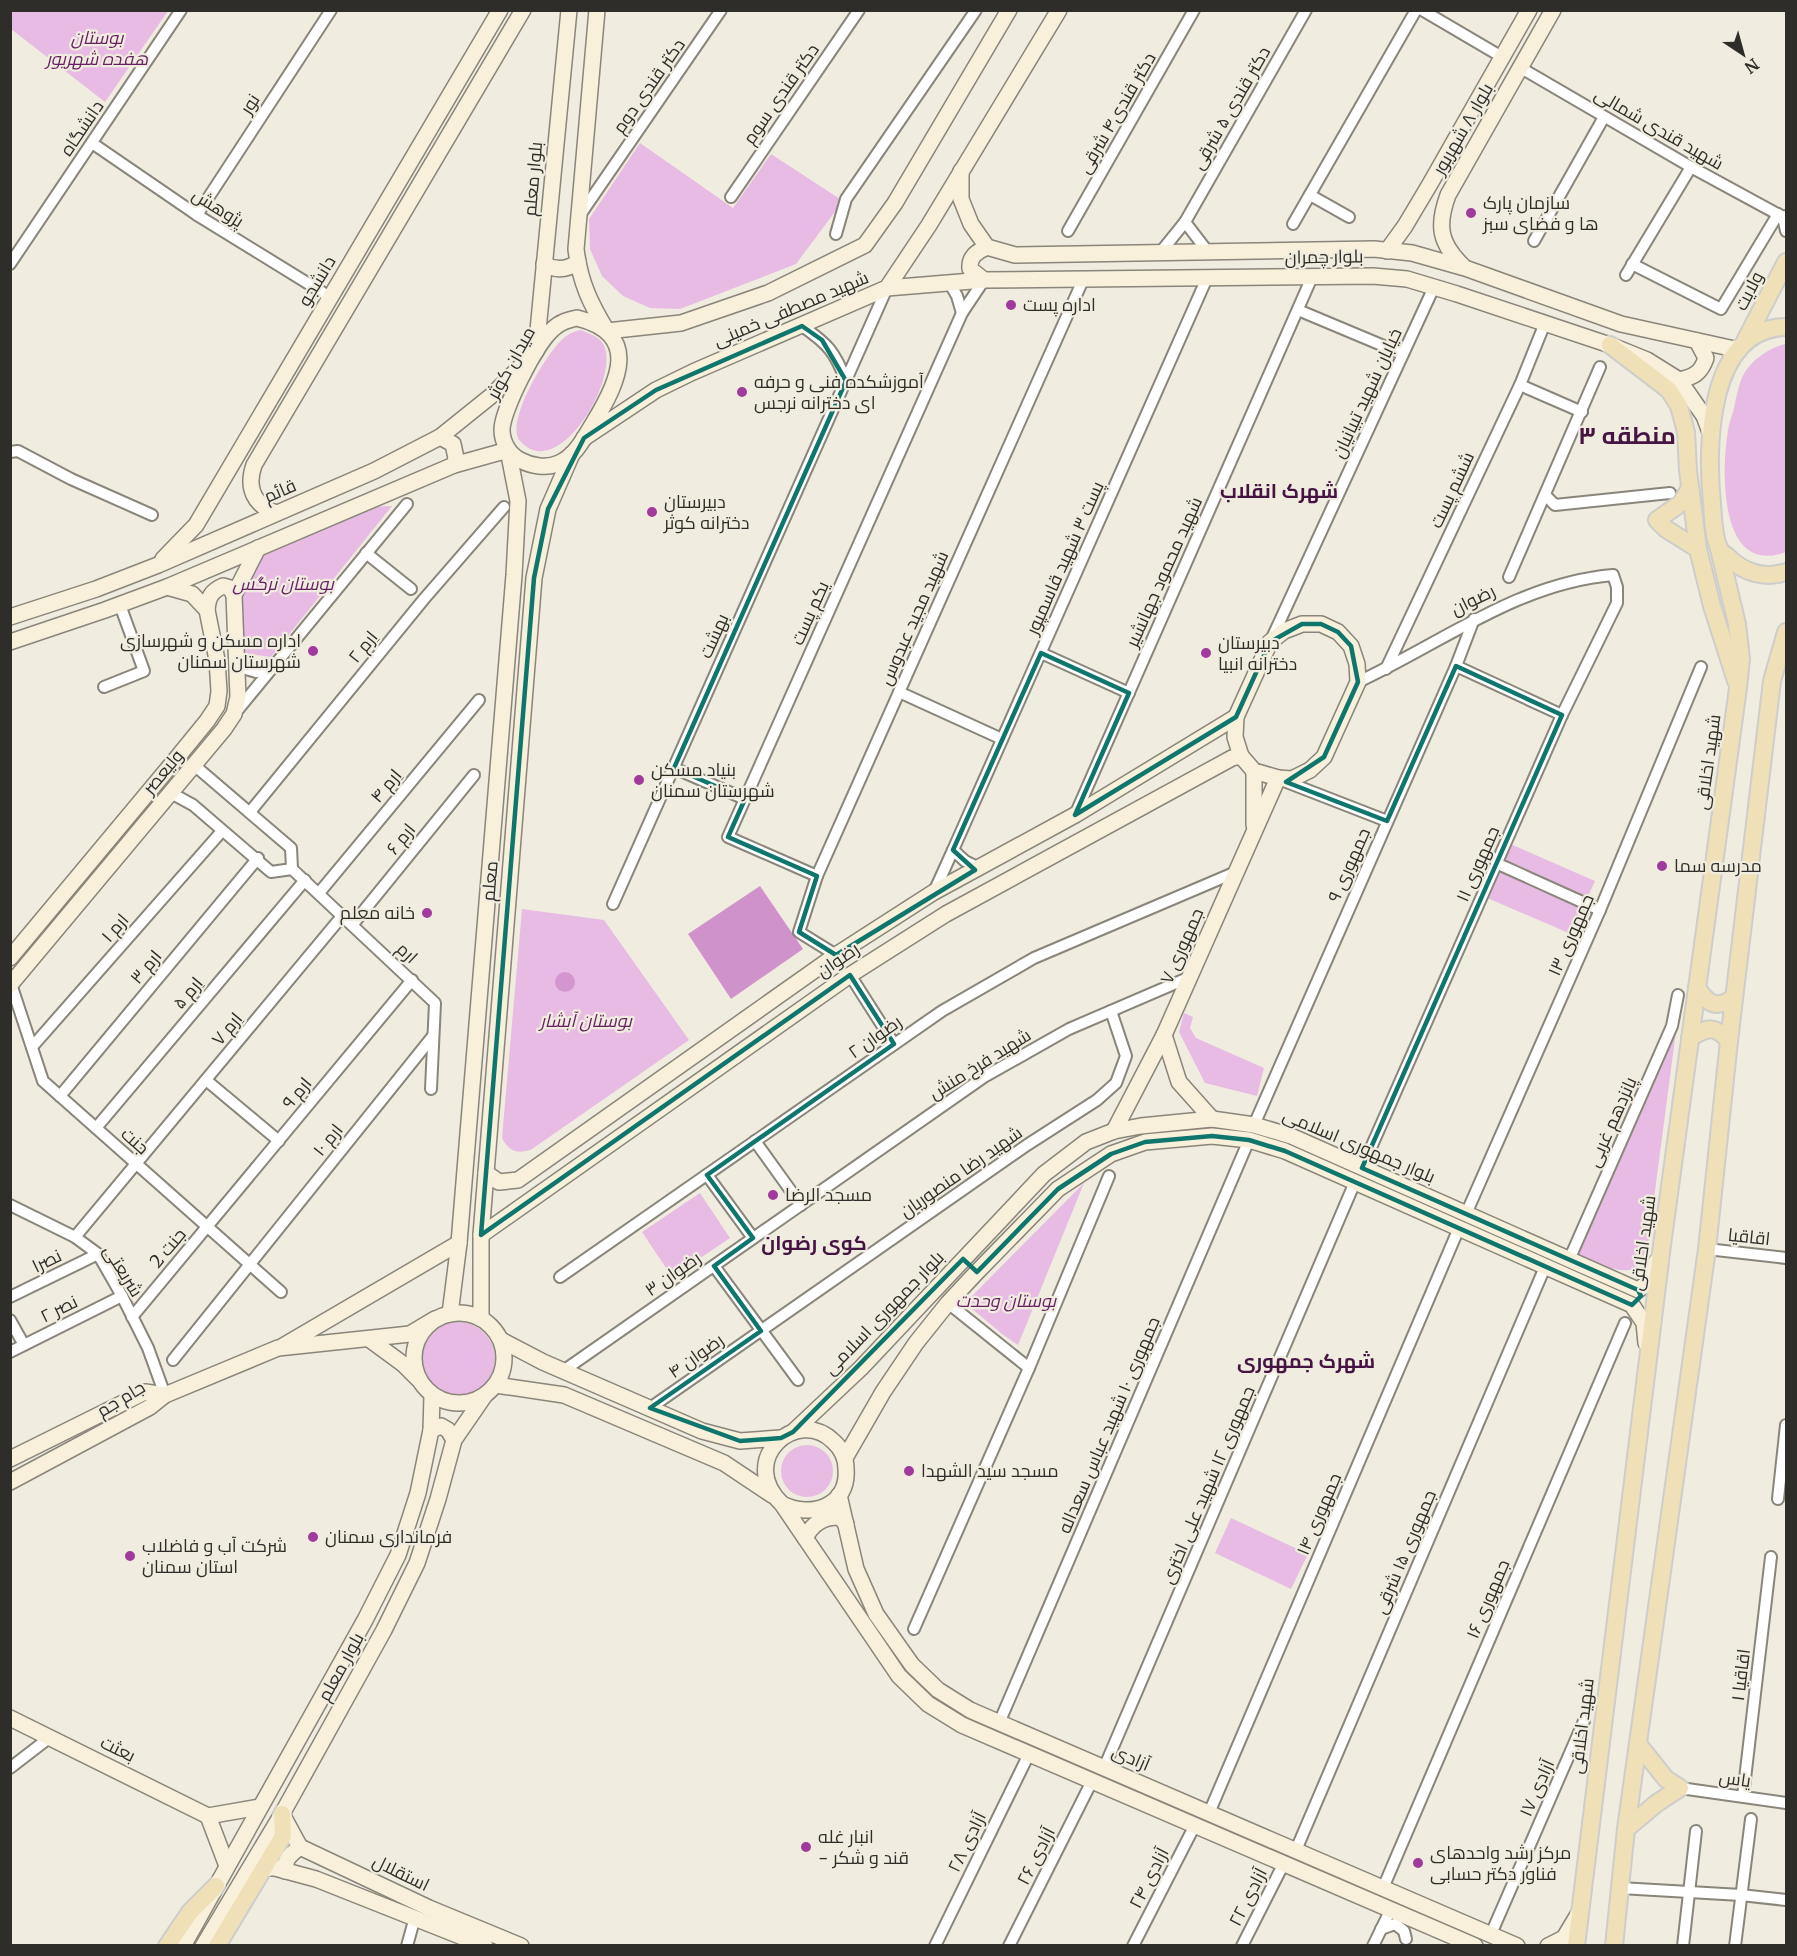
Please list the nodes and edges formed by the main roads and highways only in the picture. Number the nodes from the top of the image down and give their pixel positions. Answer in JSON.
{"nodes":[{"id":1,"x":500,"y":10,"type":"edge"},
{"id":2,"x":523,"y":10,"type":"edge"},
{"id":3,"x":568,"y":10,"type":"edge"},
{"id":4,"x":597,"y":10,"type":"edge"},
{"id":5,"x":1009,"y":10,"type":"edge"},
{"id":6,"x":1059,"y":10,"type":"edge"},
{"id":7,"x":1529,"y":10,"type":"edge"},
{"id":8,"x":1553,"y":10,"type":"edge"},
{"id":9,"x":458,"y":81,"type":"junction"},
{"id":10,"x":475,"y":91,"type":"junction"},
{"id":11,"x":1467,"y":118,"type":"junction"},
{"id":12,"x":1486,"y":129,"type":"junction"},
{"id":13,"x":961,"y":171,"type":"junction"},
{"id":14,"x":987,"y":247,"type":"junction"},
{"id":15,"x":1386,"y":251,"type":"junction"},
{"id":16,"x":578,"y":262,"type":"junction"},
{"id":17,"x":1786,"y":262,"type":"edge"},
{"id":18,"x":544,"y":264,"type":"junction"},
{"id":19,"x":1465,"y":268,"type":"junction"},
{"id":20,"x":984,"y":280,"type":"junction"},
{"id":21,"x":887,"y":288,"type":"junction"},
{"id":22,"x":330,"y":297,"type":"junction"},
{"id":23,"x":348,"y":306,"type":"junction"},
{"id":24,"x":1786,"y":327,"type":"edge"},
{"id":25,"x":607,"y":331,"type":"junction"},
{"id":26,"x":1697,"y":341,"type":"junction"},
{"id":27,"x":1743,"y":344,"type":"junction"},
{"id":28,"x":1610,"y":345,"type":"junction"},
{"id":29,"x":536,"y":351,"type":"junction"},
{"id":30,"x":1679,"y":380,"type":"junction"},
{"id":31,"x":1711,"y":435,"type":"junction"},
{"id":32,"x":440,"y":437,"type":"junction"},
{"id":33,"x":584,"y":438,"type":"junction"},
{"id":34,"x":508,"y":450,"type":"junction"},
{"id":35,"x":572,"y":454,"type":"junction"},
{"id":36,"x":454,"y":465,"type":"junction"},
{"id":37,"x":1690,"y":488,"type":"junction"},
{"id":38,"x":276,"y":513,"type":"junction"},
{"id":39,"x":258,"y":548,"type":"junction"},
{"id":40,"x":1698,"y":549,"type":"junction"},
{"id":41,"x":1719,"y":549,"type":"junction"},
{"id":42,"x":158,"y":565,"type":"junction"},
{"id":43,"x":1786,"y":572,"type":"edge"},
{"id":44,"x":167,"y":587,"type":"junction"},
{"id":45,"x":234,"y":595,"type":"junction"},
{"id":46,"x":207,"y":610,"type":"junction"},
{"id":47,"x":10,"y":617,"type":"edge"},
{"id":48,"x":1786,"y":632,"type":"edge"},
{"id":49,"x":10,"y":642,"type":"edge"},
{"id":50,"x":1738,"y":688,"type":"junction"},
{"id":51,"x":1236,"y":717,"type":"junction"},
{"id":52,"x":1241,"y":756,"type":"junction"},
{"id":53,"x":1254,"y":771,"type":"junction"},
{"id":54,"x":1278,"y":778,"type":"junction"},
{"id":55,"x":1254,"y":831,"type":"junction"},
{"id":56,"x":10,"y":958,"type":"edge"},
{"id":57,"x":11,"y":985,"type":"edge"},
{"id":58,"x":1697,"y":988,"type":"junction"},
{"id":59,"x":1734,"y":998,"type":"junction"},
{"id":60,"x":1164,"y":1035,"type":"junction"},
{"id":61,"x":1690,"y":1038,"type":"junction"},
{"id":62,"x":1729,"y":1041,"type":"junction"},
{"id":63,"x":1212,"y":1119,"type":"junction"},
{"id":64,"x":1114,"y":1131,"type":"junction"},
{"id":65,"x":486,"y":1173,"type":"junction"},
{"id":66,"x":481,"y":1235,"type":"junction"},
{"id":67,"x":459,"y":1243,"type":"junction"},
{"id":68,"x":1662,"y":1245,"type":"junction"},
{"id":69,"x":963,"y":1259,"type":"junction"},
{"id":70,"x":977,"y":1272,"type":"junction"},
{"id":71,"x":1638,"y":1290,"type":"junction"},
{"id":72,"x":1632,"y":1305,"type":"junction"},
{"id":73,"x":450,"y":1314,"type":"junction"},
{"id":74,"x":481,"y":1318,"type":"junction"},
{"id":75,"x":435,"y":1319,"type":"junction"},
{"id":76,"x":369,"y":1339,"type":"junction"},
{"id":77,"x":501,"y":1340,"type":"junction"},
{"id":78,"x":278,"y":1348,"type":"junction"},
{"id":79,"x":1648,"y":1358,"type":"junction"},
{"id":80,"x":418,"y":1380,"type":"junction"},
{"id":81,"x":491,"y":1390,"type":"junction"},
{"id":82,"x":165,"y":1395,"type":"junction"},
{"id":83,"x":432,"y":1396,"type":"junction"},
{"id":84,"x":431,"y":1430,"type":"junction"},
{"id":85,"x":787,"y":1435,"type":"junction"},
{"id":86,"x":454,"y":1440,"type":"junction"},
{"id":87,"x":845,"y":1458,"type":"junction"},
{"id":88,"x":10,"y":1459,"type":"edge"},
{"id":89,"x":10,"y":1482,"type":"edge"},
{"id":90,"x":839,"y":1495,"type":"junction"},
{"id":91,"x":777,"y":1500,"type":"junction"},
{"id":92,"x":846,"y":1524,"type":"junction"},
{"id":93,"x":805,"y":1538,"type":"junction"},
{"id":94,"x":10,"y":1718,"type":"edge"},
{"id":95,"x":1638,"y":1744,"type":"junction"},
{"id":96,"x":260,"y":1807,"type":"junction"},
{"id":97,"x":282,"y":1814,"type":"junction"},
{"id":98,"x":208,"y":1816,"type":"junction"},
{"id":99,"x":1245,"y":1828,"type":"junction"},
{"id":100,"x":1626,"y":1830,"type":"junction"},
{"id":101,"x":1238,"y":1844,"type":"junction"},
{"id":102,"x":300,"y":1847,"type":"junction"},
{"id":103,"x":227,"y":1866,"type":"junction"},
{"id":104,"x":264,"y":1868,"type":"junction"},
{"id":105,"x":285,"y":1871,"type":"junction"},
{"id":106,"x":216,"y":1886,"type":"joint"},
{"id":107,"x":1579,"y":1913,"type":"junction"},
{"id":108,"x":178,"y":1945,"type":"edge"},
{"id":109,"x":1551,"y":1945,"type":"edge"},
{"id":110,"x":203,"y":1946,"type":"edge"},
{"id":111,"x":217,"y":1946,"type":"edge"},
{"id":112,"x":485,"y":1946,"type":"edge"},
{"id":113,"x":521,"y":1946,"type":"edge"},
{"id":114,"x":1475,"y":1946,"type":"edge"},
{"id":115,"x":1517,"y":1946,"type":"edge"},
{"id":116,"x":1576,"y":1946,"type":"edge"},
{"id":117,"x":1614,"y":1946,"type":"edge"}],
"edges":[{"from":1,"to":9,"type":"main road","name":"دانشجو"},
{"from":2,"to":10,"type":"main road"},
{"from":3,"to":18,"type":"main road","name":"بلوار معلم"},
{"from":4,"to":16,"type":"main road"},
{"from":5,"to":25,"type":"main road","name":"شهید مصطفی خمینی"},
{"from":6,"to":13,"type":"main road","name":"شهید مصطفی خمینی"},
{"from":7,"to":11,"type":"main road","name":"بلوار ۸ شهریور"},
{"from":8,"to":12,"type":"main road","name":"بلوار ۸ شهریور"},
{"from":9,"to":10,"type":"main road"},
{"from":9,"to":22,"type":"main road","name":"دانشجو"},
{"from":10,"to":23,"type":"main road"},
{"from":11,"to":12,"type":"main road"},
{"from":11,"to":15,"type":"main road","name":"بلوار ۸ شهریور"},
{"from":12,"to":19,"type":"main road","name":"بلوار ۸ شهریور"},
{"from":13,"to":14,"type":"main road"},
{"from":13,"to":21,"type":"main road","name":"شهید مصطفی خمینی"},
{"from":14,"to":15,"type":"main road","name":"بلوار چمران"},
{"from":14,"to":20,"type":"main road"},
{"from":15,"to":19,"type":"main road","name":"بلوار چمران"},
{"from":16,"to":18,"type":"main road"},
{"from":16,"to":25,"type":"main road"},
{"from":17,"to":27,"type":"main road","name":"ولایت"},
{"from":18,"to":29,"type":"main road","name":"بلوار معلم"},
{"from":19,"to":26,"type":"main road","name":"بلوار چمران"},
{"from":20,"to":21,"type":"main road","name":"بلوار چمران"},
{"from":20,"to":28,"type":"main road","name":"بلوار چمران"},
{"from":21,"to":33,"type":"main road","name":"شهید مصطفی خمینی"},
{"from":22,"to":23,"type":"main road"},
{"from":22,"to":42,"type":"main road","name":"دانشجو"},
{"from":23,"to":38,"type":"main road"},
{"from":24,"to":27,"type":"main road"},
{"from":25,"to":29,"type":"main road","name":"میدان کوثر"},
{"from":25,"to":33,"type":"main road"},
{"from":26,"to":27,"type":"main road","name":"بلوار چمران"},
{"from":26,"to":30,"type":"main road"},
{"from":27,"to":31,"type":"main road","name":"ولایت"},
{"from":28,"to":30,"type":"main road","name":"بلوار چمران"},
{"from":28,"to":37,"type":"main road"},
{"from":29,"to":32,"type":"main road","name":"قائم"},
{"from":29,"to":34,"type":"main road","name":"میدان کوثر"},
{"from":30,"to":31,"type":"main road","name":"بلوار چمران"},
{"from":31,"to":41,"type":"main road","name":"شهید اخلاقی"},
{"from":32,"to":36,"type":"main road"},
{"from":32,"to":38,"type":"main road","name":"قائم"},
{"from":33,"to":35,"type":"main road"},
{"from":34,"to":35,"type":"main road"},
{"from":34,"to":36,"type":"main road"},
{"from":34,"to":67,"type":"main road","name":"معلم"},
{"from":35,"to":65,"type":"main road","name":"معلم"},
{"from":36,"to":39,"type":"main road"},
{"from":37,"to":40,"type":"main road"},
{"from":37,"to":40,"type":"main road"},
{"from":38,"to":42,"type":"main road","name":"قائم"},
{"from":39,"to":44,"type":"main road"},
{"from":39,"to":45,"type":"main road","name":"ولیعصر"},
{"from":40,"to":50,"type":"main road"},
{"from":41,"to":43,"type":"main road"},
{"from":41,"to":50,"type":"main road","name":"شهید اخلاقی"},
{"from":42,"to":47,"type":"main road","name":"قائم"},
{"from":44,"to":46,"type":"main road"},
{"from":44,"to":49,"type":"main road"},
{"from":45,"to":46,"type":"main road"},
{"from":45,"to":57,"type":"main road","name":"ولیعصر"},
{"from":46,"to":56,"type":"main road","name":"ولیعصر"},
{"from":48,"to":59,"type":"main road"},
{"from":50,"to":58,"type":"main road","name":"شهید اخلاقی"},
{"from":51,"to":52,"type":"main road"},
{"from":51,"to":54,"type":"main road"},
{"from":51,"to":65,"type":"main road","name":"رضوان"},
{"from":52,"to":53,"type":"main road"},
{"from":52,"to":66,"type":"main road","name":"رضوان"},
{"from":53,"to":54,"type":"main road"},
{"from":53,"to":55,"type":"main road"},
{"from":54,"to":55,"type":"main road","name":"جمهوری ۷"},
{"from":55,"to":60,"type":"main road","name":"جمهوری ۷"},
{"from":58,"to":59,"type":"main road"},
{"from":58,"to":61,"type":"main road","name":"شهید اخلاقی"},
{"from":59,"to":62,"type":"main road"},
{"from":60,"to":63,"type":"main road"},
{"from":60,"to":64,"type":"main road","name":"جمهوری ۷"},
{"from":61,"to":62,"type":"main road"},
{"from":61,"to":68,"type":"main road","name":"شهید اخلاقی"},
{"from":62,"to":95,"type":"main road"},
{"from":63,"to":64,"type":"main road","name":"بلوار جمهوری اسلامی"},
{"from":63,"to":71,"type":"main road","name":"بلوار جمهوری اسلامی"},
{"from":64,"to":69,"type":"main road","name":"بلوار جمهوری اسلامی"},
{"from":65,"to":66,"type":"main road","name":"معلم"},
{"from":66,"to":74,"type":"main road","name":"معلم"},
{"from":67,"to":73,"type":"main road","name":"معلم"},
{"from":67,"to":78,"type":"main road"},
{"from":68,"to":71,"type":"main road"},
{"from":68,"to":79,"type":"main road","name":"شهید اخلاقی"},
{"from":69,"to":70,"type":"main road"},
{"from":69,"to":85,"type":"main road","name":"بلوار جمهوری اسلامی"},
{"from":70,"to":72,"type":"main road","name":"بلوار جمهوری اسلامی"},
{"from":70,"to":87,"type":"main road","name":"بلوار جمهوری اسلامی"},
{"from":71,"to":72,"type":"main road"},
{"from":72,"to":79,"type":"main road"},
{"from":73,"to":74,"type":"main road"},
{"from":73,"to":75,"type":"main road"},
{"from":74,"to":77,"type":"main road"},
{"from":75,"to":76,"type":"main road"},
{"from":75,"to":80,"type":"main road"},
{"from":76,"to":78,"type":"main road"},
{"from":76,"to":80,"type":"main road"},
{"from":77,"to":81,"type":"main road"},
{"from":77,"to":85,"type":"main road"},
{"from":78,"to":82,"type":"main road"},
{"from":79,"to":107,"type":"main road","name":"شهید اخلاقی"},
{"from":80,"to":83,"type":"main road"},
{"from":81,"to":83,"type":"main road"},
{"from":81,"to":86,"type":"main road","name":"بلوار معلم"},
{"from":81,"to":91,"type":"main road"},
{"from":82,"to":88,"type":"main road","name":"جام جم"},
{"from":82,"to":89,"type":"main road","name":"جام جم"},
{"from":83,"to":84,"type":"main road","name":"بلوار معلم"},
{"from":84,"to":86,"type":"main road"},
{"from":84,"to":96,"type":"main road","name":"بلوار معلم"},
{"from":85,"to":87,"type":"main road"},
{"from":85,"to":91,"type":"main road"},
{"from":86,"to":97,"type":"main road","name":"بلوار معلم"},
{"from":87,"to":90,"type":"main road"},
{"from":90,"to":91,"type":"main road"},
{"from":90,"to":92,"type":"main road","name":"آزادی"},
{"from":91,"to":93,"type":"main road","name":"آزادی"},
{"from":92,"to":93,"type":"main road"},
{"from":92,"to":99,"type":"main road","name":"آزادی"},
{"from":93,"to":101,"type":"main road","name":"آزادی"},
{"from":94,"to":98,"type":"main road","name":"بعثت"},
{"from":95,"to":100,"type":"main road"},
{"from":95,"to":100,"type":"main road"},
{"from":96,"to":98,"type":"main road"},
{"from":96,"to":103,"type":"main road","name":"بلوار معلم"},
{"from":97,"to":102,"type":"main road"},
{"from":97,"to":104,"type":"main road"},
{"from":97,"to":110,"type":"main road","name":"بلوار معلم"},
{"from":98,"to":103,"type":"main road"},
{"from":99,"to":101,"type":"main road"},
{"from":99,"to":115,"type":"main road","name":"آزادی"},
{"from":100,"to":117,"type":"main road"},
{"from":101,"to":114,"type":"main road","name":"آزادی"},
{"from":102,"to":105,"type":"main road"},
{"from":102,"to":113,"type":"main road","name":"استقلال"},
{"from":103,"to":106,"type":"main road","name":"بلوار معلم"},
{"from":104,"to":105,"type":"main road","name":"استقلال"},
{"from":104,"to":111,"type":"main road"},
{"from":105,"to":112,"type":"main road","name":"استقلال"},
{"from":106,"to":108,"type":"main road"},
{"from":107,"to":109,"type":"main road"},
{"from":107,"to":116,"type":"main road","name":"شهید اخلاقی"}]}
